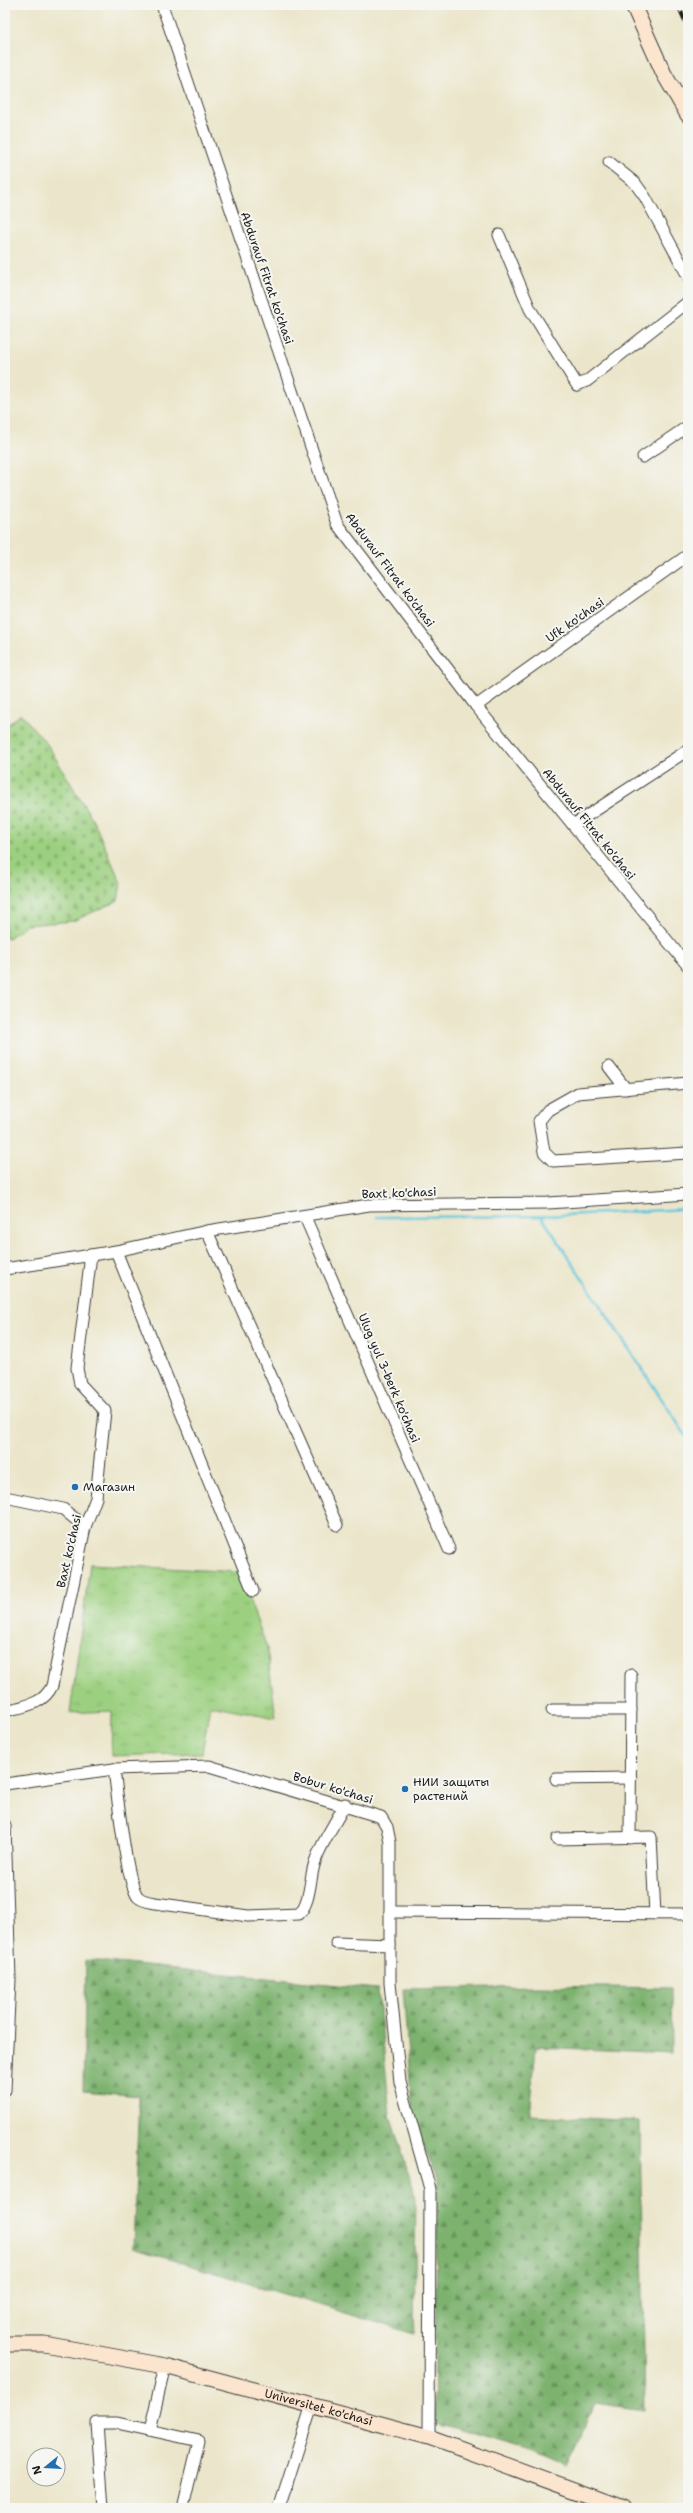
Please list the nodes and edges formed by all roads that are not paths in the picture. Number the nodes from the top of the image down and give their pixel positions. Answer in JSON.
{"nodes":[{"id":1,"x":162,"y":5,"type":"edge"},
{"id":2,"x":633,"y":5,"type":"edge"},
{"id":3,"x":638,"y":5,"type":"edge"},
{"id":4,"x":688,"y":108,"type":"edge"},
{"id":5,"x":688,"y":115,"type":"edge"},
{"id":6,"x":609,"y":162,"type":"dead end"},
{"id":7,"x":499,"y":235,"type":"dead end"},
{"id":8,"x":688,"y":276,"type":"edge"},
{"id":9,"x":688,"y":302,"type":"edge"},
{"id":10,"x":688,"y":426,"type":"edge"},
{"id":11,"x":643,"y":457,"type":"dead end"},
{"id":12,"x":688,"y":555,"type":"edge"},
{"id":13,"x":476,"y":706,"type":"junction"},
{"id":14,"x":688,"y":750,"type":"edge"},
{"id":15,"x":573,"y":825,"type":"junction"},
{"id":16,"x":688,"y":966,"type":"edge"},
{"id":17,"x":609,"y":1067,"type":"dead end"},
{"id":18,"x":688,"y":1083,"type":"edge"},
{"id":19,"x":626,"y":1089,"type":"junction"},
{"id":20,"x":688,"y":1153,"type":"edge"},
{"id":21,"x":688,"y":1194,"type":"edge"},
{"id":22,"x":305,"y":1217,"type":"junction"},
{"id":23,"x":207,"y":1231,"type":"junction"},
{"id":24,"x":116,"y":1251,"type":"junction"},
{"id":25,"x":92,"y":1255,"type":"junction"},
{"id":26,"x":5,"y":1269,"type":"edge"},
{"id":27,"x":5,"y":1497,"type":"edge"},
{"id":28,"x":337,"y":1526,"type":"dead end"},
{"id":29,"x":85,"y":1527,"type":"junction"},
{"id":30,"x":449,"y":1549,"type":"dead end"},
{"id":31,"x":253,"y":1590,"type":"dead end"},
{"id":32,"x":631,"y":1675,"type":"dead end"},
{"id":33,"x":552,"y":1710,"type":"dead end"},
{"id":34,"x":631,"y":1710,"type":"junction"},
{"id":35,"x":5,"y":1711,"type":"edge"},
{"id":36,"x":114,"y":1769,"type":"junction"},
{"id":37,"x":631,"y":1778,"type":"junction"},
{"id":38,"x":556,"y":1779,"type":"dead end"},
{"id":39,"x":5,"y":1784,"type":"edge"},
{"id":40,"x":345,"y":1804,"type":"junction"},
{"id":41,"x":5,"y":1826,"type":"edge"},
{"id":42,"x":630,"y":1838,"type":"junction"},
{"id":43,"x":557,"y":1839,"type":"dead end"},
{"id":44,"x":390,"y":1912,"type":"junction"},
{"id":45,"x":655,"y":1914,"type":"junction"},
{"id":46,"x":688,"y":1914,"type":"edge"},
{"id":47,"x":336,"y":1943,"type":"dead end"},
{"id":48,"x":390,"y":1945,"type":"junction"},
{"id":49,"x":5,"y":2090,"type":"edge"},
{"id":50,"x":5,"y":2344,"type":"edge"},
{"id":51,"x":165,"y":2366,"type":"junction"},
{"id":52,"x":312,"y":2406,"type":"junction"},
{"id":53,"x":150,"y":2430,"type":"junction"},
{"id":54,"x":430,"y":2437,"type":"junction"},
{"id":55,"x":103,"y":2508,"type":"edge"},
{"id":56,"x":183,"y":2508,"type":"edge"},
{"id":57,"x":279,"y":2508,"type":"edge"},
{"id":58,"x":621,"y":2508,"type":"edge"}],
"edges":[{"from":1,"to":13,"type":"street","name":"Abdurauf Fitrat ko'chasi"},
{"from":2,"to":5,"type":"main road"},
{"from":3,"to":4,"type":"main road"},
{"from":6,"to":8,"type":"street"},
{"from":7,"to":9,"type":"street"},
{"from":10,"to":11,"type":"street"},
{"from":12,"to":13,"type":"street","name":"Ufk ko'chasi"},
{"from":13,"to":15,"type":"street","name":"Abdurauf Fitrat ko'chasi"},
{"from":14,"to":15,"type":"street"},
{"from":15,"to":16,"type":"street","name":"Abdurauf Fitrat ko'chasi"},
{"from":17,"to":19,"type":"street"},
{"from":18,"to":19,"type":"street"},
{"from":19,"to":20,"type":"street"},
{"from":21,"to":22,"type":"street","name":"Baxt ko'chasi"},
{"from":22,"to":23,"type":"street","name":"Baxt ko'chasi"},
{"from":22,"to":30,"type":"street","name":"Ulug yul 3-berk ko'chasi"},
{"from":23,"to":24,"type":"street","name":"Baxt ko'chasi"},
{"from":23,"to":28,"type":"street"},
{"from":24,"to":25,"type":"street","name":"Baxt ko'chasi"},
{"from":24,"to":31,"type":"street"},
{"from":25,"to":26,"type":"street","name":"Baxt ko'chasi"},
{"from":25,"to":29,"type":"street","name":"Baxt ko'chasi"},
{"from":27,"to":29,"type":"street"},
{"from":29,"to":35,"type":"street","name":"Baxt ko'chasi"},
{"from":32,"to":34,"type":"street"},
{"from":33,"to":34,"type":"street"},
{"from":34,"to":37,"type":"street"},
{"from":36,"to":39,"type":"street","name":"Bobur ko'chasi"},
{"from":36,"to":40,"type":"street","name":"Bobur ko'chasi"},
{"from":36,"to":40,"type":"street"},
{"from":37,"to":38,"type":"street"},
{"from":37,"to":42,"type":"street"},
{"from":40,"to":44,"type":"street","name":"Bobur ko'chasi"},
{"from":41,"to":49,"type":"street"},
{"from":42,"to":43,"type":"street"},
{"from":42,"to":45,"type":"street"},
{"from":44,"to":45,"type":"street"},
{"from":44,"to":48,"type":"street","name":"Bobur ko'chasi"},
{"from":45,"to":46,"type":"street"},
{"from":47,"to":48,"type":"street"},
{"from":48,"to":54,"type":"street","name":"Bobur ko'chasi"},
{"from":50,"to":51,"type":"main road","name":"Universitet ko'chasi"},
{"from":51,"to":52,"type":"main road","name":"Universitet ko'chasi"},
{"from":51,"to":53,"type":"street"},
{"from":52,"to":54,"type":"main road","name":"Universitet ko'chasi"},
{"from":52,"to":57,"type":"street"},
{"from":53,"to":55,"type":"street"},
{"from":53,"to":56,"type":"street"},
{"from":54,"to":58,"type":"main road","name":"Universitet ko'chasi"}]}
